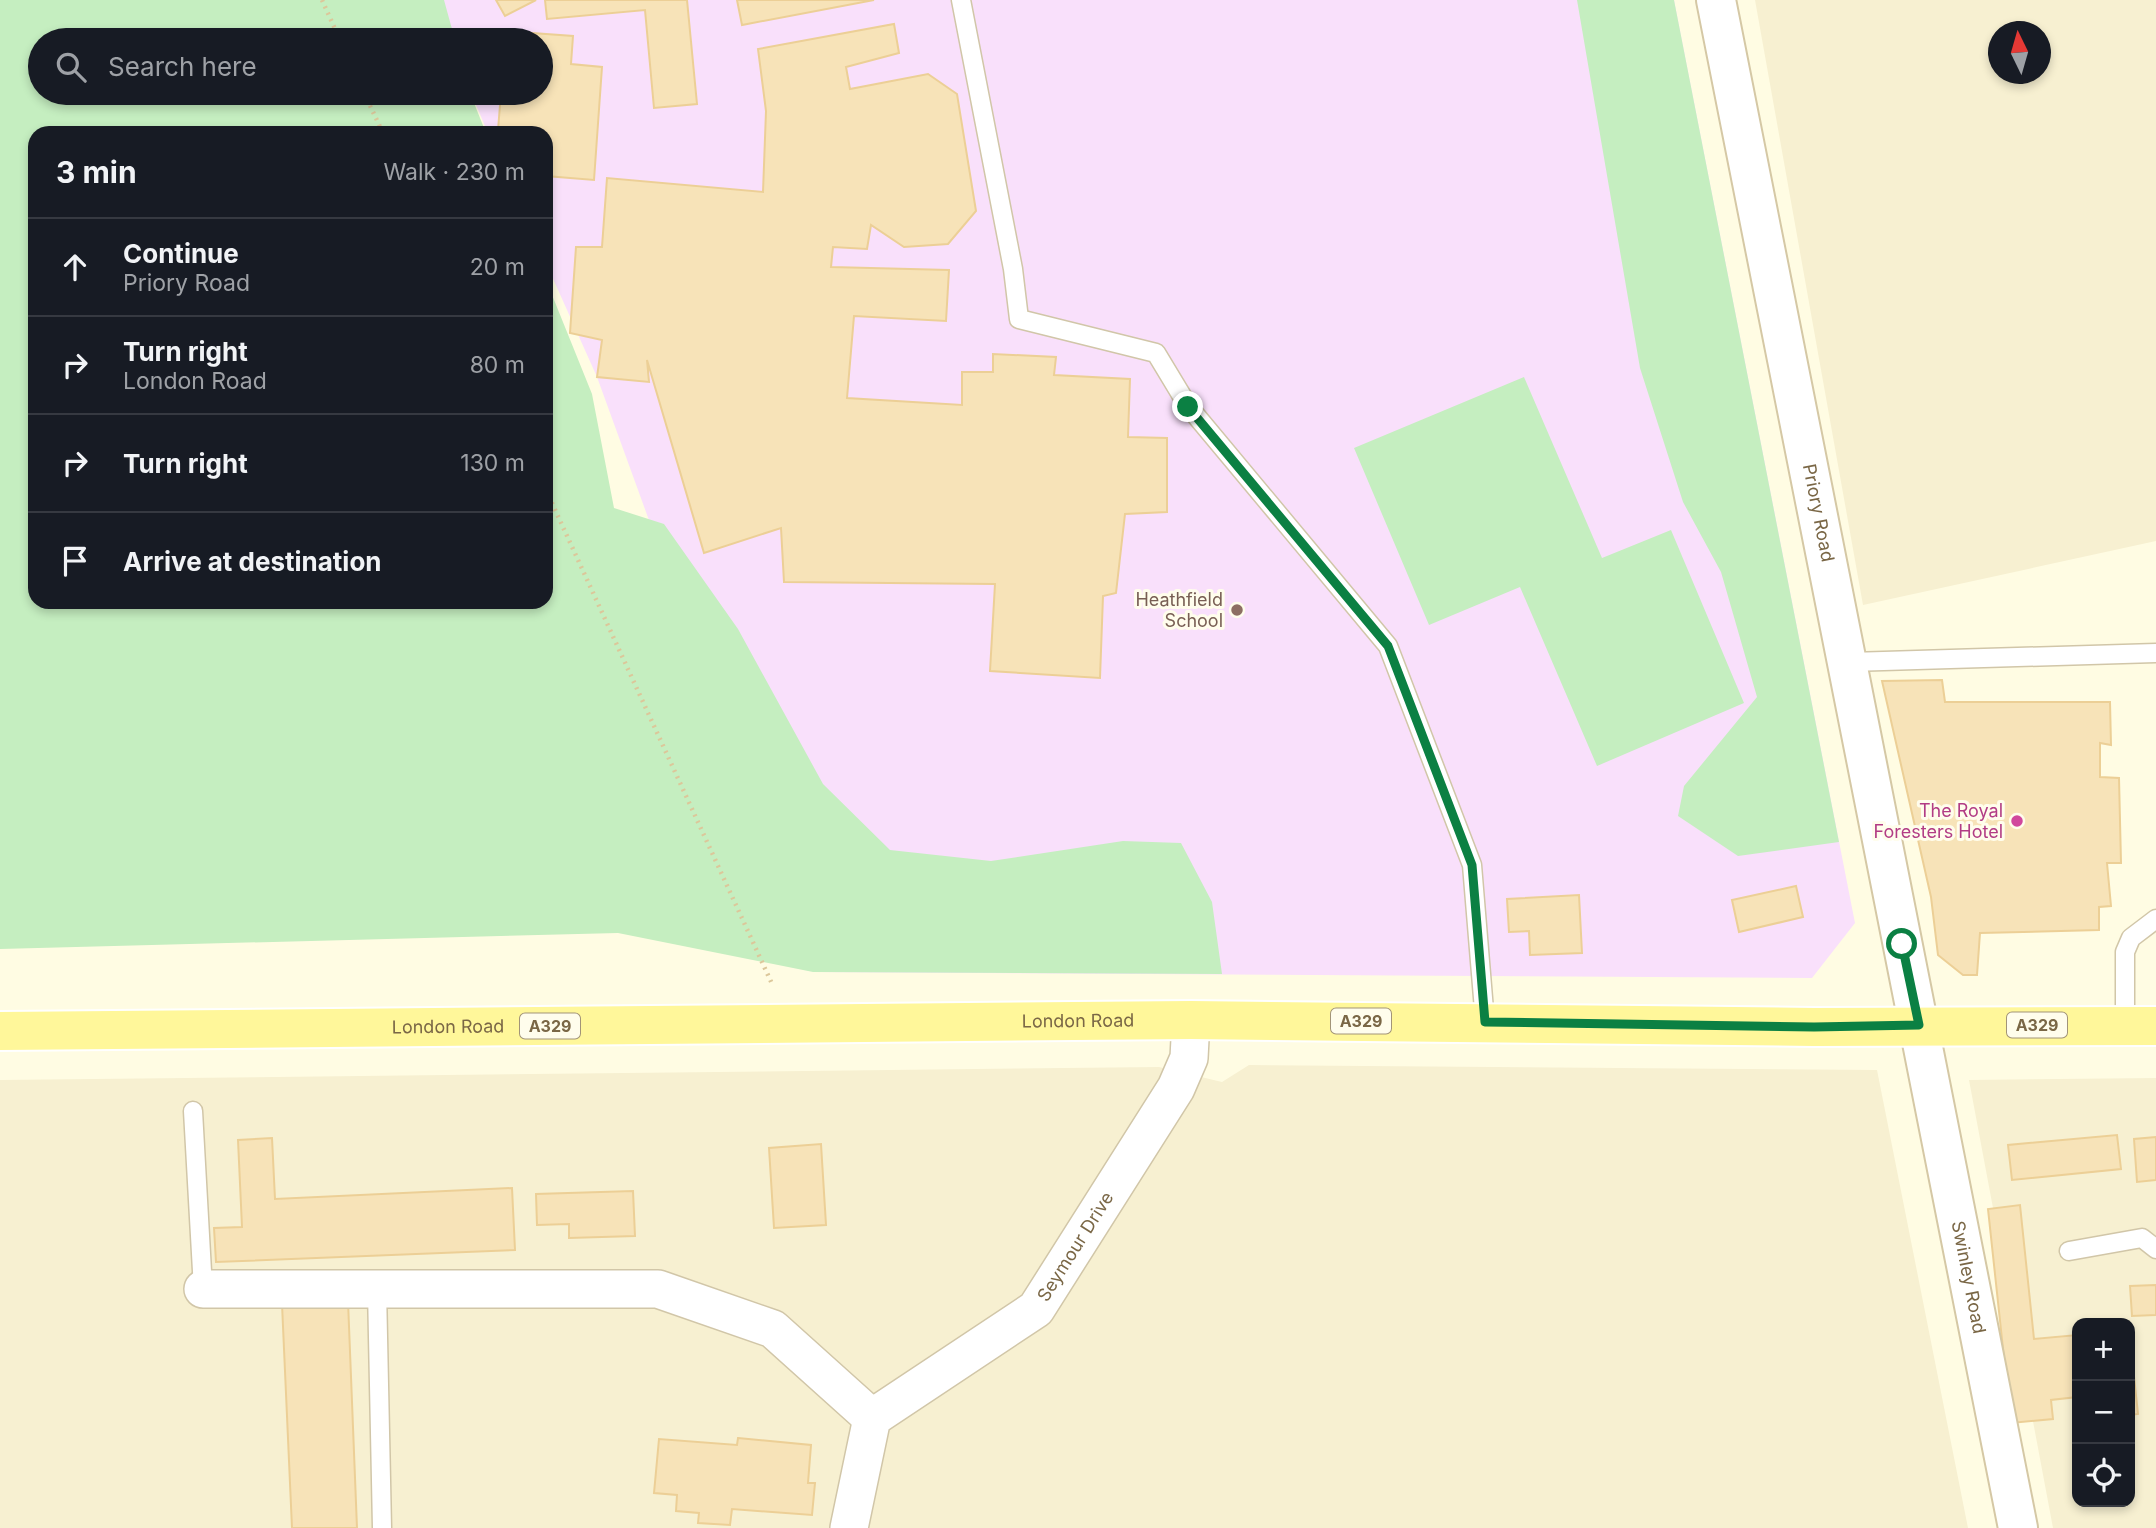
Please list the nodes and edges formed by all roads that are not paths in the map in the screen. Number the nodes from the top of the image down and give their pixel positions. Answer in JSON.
{"nodes":[{"id":1,"x":961,"y":0,"type":"edge"},
{"id":2,"x":1716,"y":0,"type":"edge"},
{"id":3,"x":2156,"y":653,"type":"edge"},
{"id":4,"x":1850,"y":662,"type":"junction"},
{"id":5,"x":2156,"y":919,"type":"edge"},
{"id":6,"x":1191,"y":1020,"type":"junction"},
{"id":7,"x":1485,"y":1022,"type":"junction"},
{"id":8,"x":1919,"y":1025,"type":"junction"},
{"id":9,"x":2141,"y":1026,"type":"edge"},
{"id":10,"x":0,"y":1031,"type":"edge"},
{"id":11,"x":193,"y":1111,"type":"dead end"},
{"id":12,"x":2156,"y":1249,"type":"edge"},
{"id":13,"x":2070,"y":1251,"type":"dead end"},
{"id":14,"x":203,"y":1289,"type":"joint"},
{"id":15,"x":377,"y":1289,"type":"junction"},
{"id":16,"x":872,"y":1418,"type":"junction"},
{"id":17,"x":382,"y":1528,"type":"edge"},
{"id":18,"x":849,"y":1528,"type":"edge"},
{"id":19,"x":2018,"y":1528,"type":"edge"}],
"edges":[{"from":1,"to":7,"type":"lane"},
{"from":2,"to":4,"type":"main road","name":"Priory Road"},
{"from":3,"to":4,"type":"lane"},
{"from":4,"to":8,"type":"main road","name":"Priory Road"},
{"from":5,"to":9,"type":"lane"},
{"from":6,"to":7,"type":"main road","name":"London Road","number":"A329"},
{"from":6,"to":10,"type":"main road","name":"London Road","number":"A329"},
{"from":6,"to":16,"type":"street","name":"Seymour Drive"},
{"from":7,"to":8,"type":"main road","name":"London Road","number":"A329"},
{"from":8,"to":9,"type":"main road","name":"London Road","number":"A329"},
{"from":8,"to":19,"type":"main road","name":"Swinley Road"},
{"from":11,"to":14,"type":"lane"},
{"from":12,"to":13,"type":"lane"},
{"from":14,"to":15,"type":"street"},
{"from":15,"to":16,"type":"street"},
{"from":15,"to":17,"type":"lane"},
{"from":16,"to":18,"type":"street"}]}
